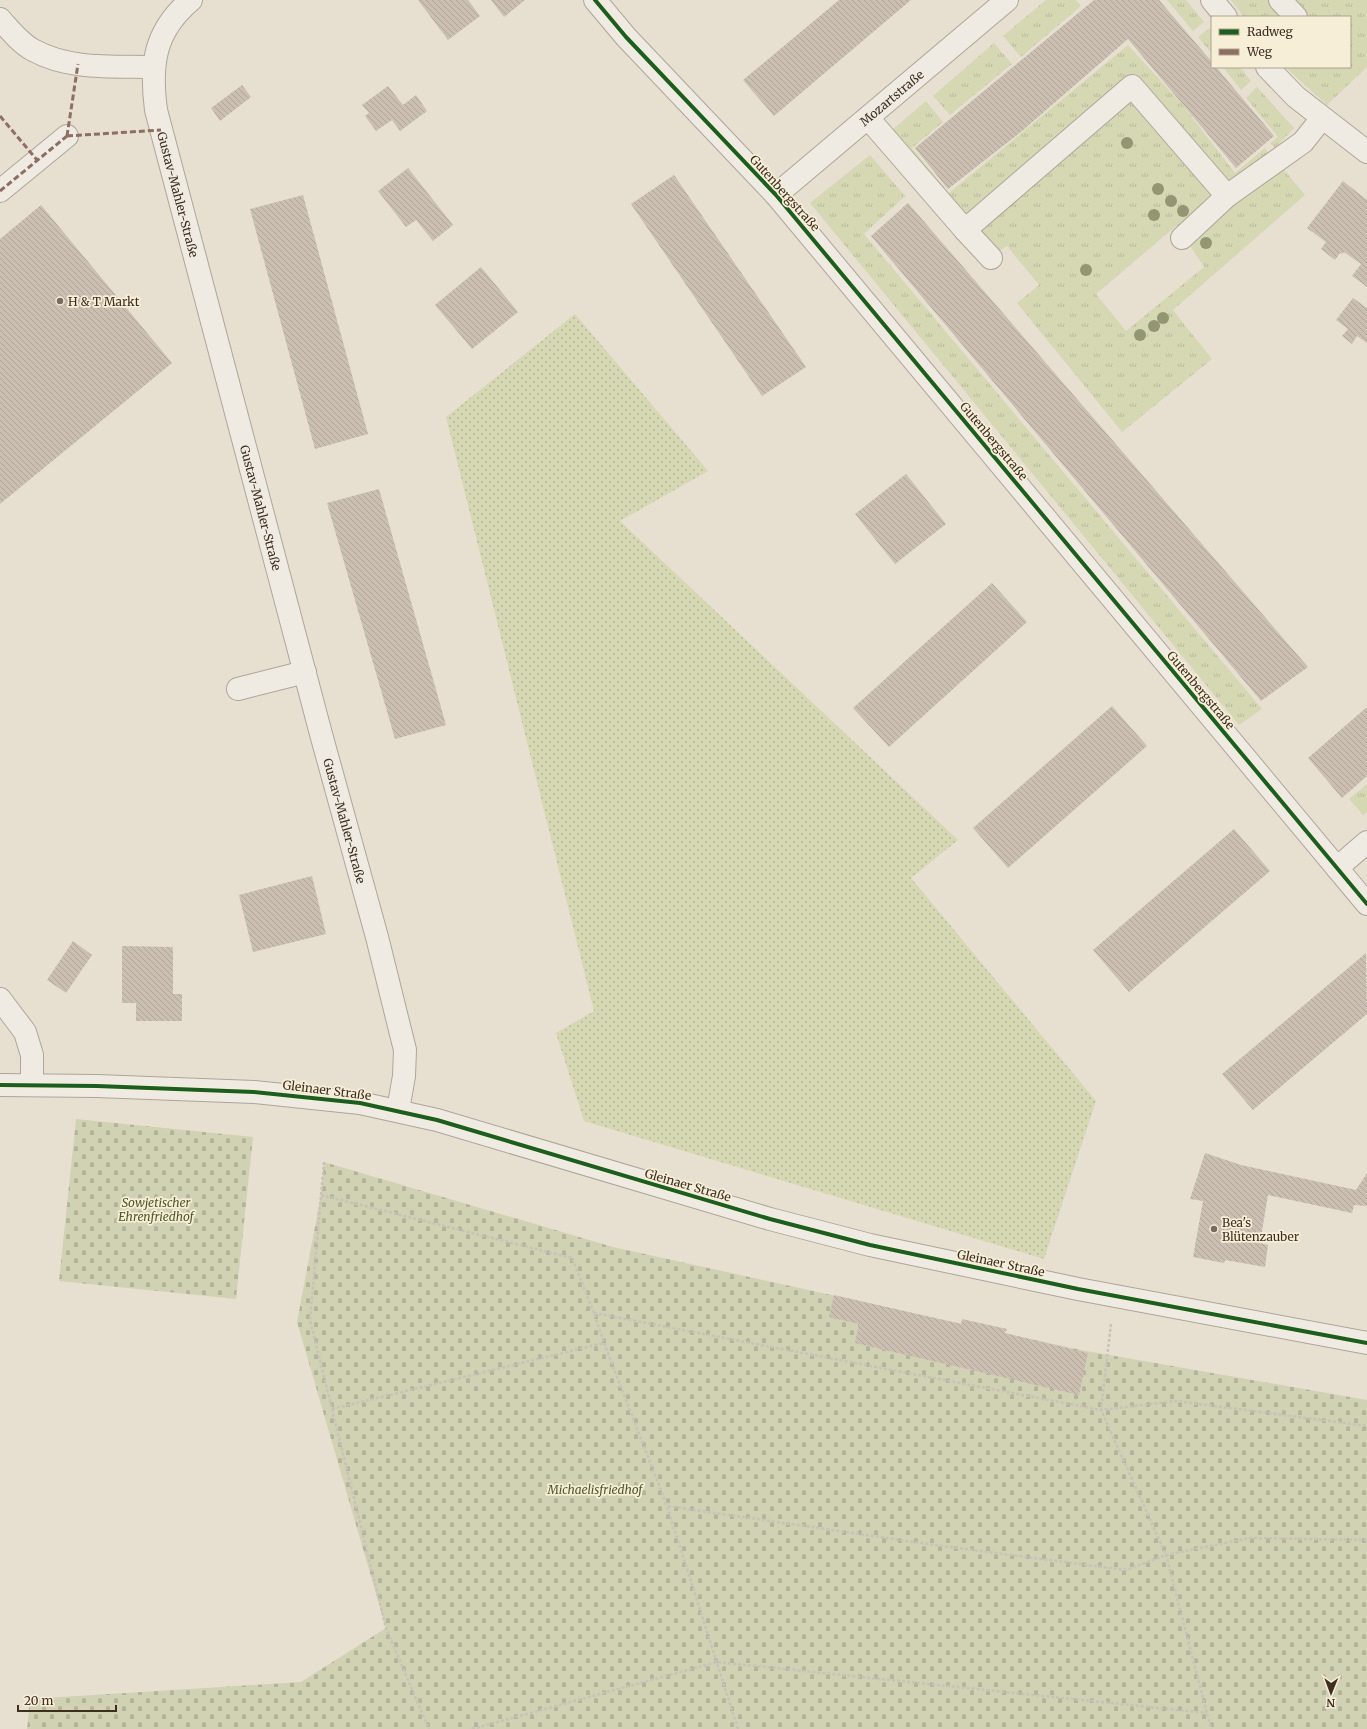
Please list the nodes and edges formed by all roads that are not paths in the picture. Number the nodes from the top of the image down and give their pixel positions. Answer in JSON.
{"nodes":[{"id":1,"x":191,"y":0,"type":"edge"},
{"id":2,"x":595,"y":0,"type":"edge"},
{"id":3,"x":1006,"y":0,"type":"edge"},
{"id":4,"x":1212,"y":0,"type":"edge"},
{"id":5,"x":1280,"y":0,"type":"edge"},
{"id":6,"x":1225,"y":16,"type":"edge"},
{"id":7,"x":1295,"y":16,"type":"edge"},
{"id":8,"x":0,"y":19,"type":"edge"},
{"id":9,"x":153,"y":67,"type":"junction"},
{"id":10,"x":1268,"y":68,"type":"edge"},
{"id":11,"x":868,"y":118,"type":"junction"},
{"id":12,"x":1322,"y":118,"type":"junction"},
{"id":13,"x":67,"y":136,"type":"dead end"},
{"id":14,"x":1367,"y":152,"type":"edge"},
{"id":15,"x":0,"y":191,"type":"edge"},
{"id":16,"x":776,"y":195,"type":"junction"},
{"id":17,"x":1227,"y":196,"type":"junction"},
{"id":18,"x":965,"y":230,"type":"junction"},
{"id":19,"x":1182,"y":238,"type":"dead end"},
{"id":20,"x":991,"y":258,"type":"dead end"},
{"id":21,"x":305,"y":672,"type":"junction"},
{"id":22,"x":238,"y":689,"type":"dead end"},
{"id":23,"x":1367,"y":842,"type":"edge"},
{"id":24,"x":1337,"y":868,"type":"junction"},
{"id":25,"x":1367,"y":904,"type":"edge"},
{"id":26,"x":0,"y":999,"type":"edge"},
{"id":27,"x":32,"y":1084,"type":"junction"},
{"id":28,"x":0,"y":1085,"type":"edge"},
{"id":29,"x":398,"y":1110,"type":"junction"},
{"id":30,"x":1367,"y":1343,"type":"edge"}],
"edges":[{"from":1,"to":9,"type":"street","name":"Gustav-Mahler-Straße"},
{"from":2,"to":16,"type":"street","name":"Gutenbergstraße"},
{"from":3,"to":11,"type":"street","name":"Mozartstraße"},
{"from":4,"to":6,"type":"street"},
{"from":5,"to":7,"type":"street"},
{"from":8,"to":9,"type":"street"},
{"from":9,"to":21,"type":"street","name":"Gustav-Mahler-Straße"},
{"from":10,"to":12,"type":"street"},
{"from":11,"to":16,"type":"street","name":"Mozartstraße"},
{"from":11,"to":18,"type":"street"},
{"from":12,"to":14,"type":"street"},
{"from":12,"to":17,"type":"street"},
{"from":13,"to":15,"type":"street"},
{"from":16,"to":24,"type":"street","name":"Gutenbergstraße"},
{"from":17,"to":18,"type":"street"},
{"from":17,"to":19,"type":"street"},
{"from":18,"to":20,"type":"street"},
{"from":21,"to":22,"type":"street"},
{"from":21,"to":29,"type":"street","name":"Gustav-Mahler-Straße"},
{"from":23,"to":24,"type":"street"},
{"from":24,"to":25,"type":"street","name":"Gutenbergstraße"},
{"from":26,"to":27,"type":"street"},
{"from":27,"to":28,"type":"street","name":"Gleinaer Straße"},
{"from":27,"to":29,"type":"street","name":"Gleinaer Straße"},
{"from":29,"to":30,"type":"street","name":"Gleinaer Straße"}]}
